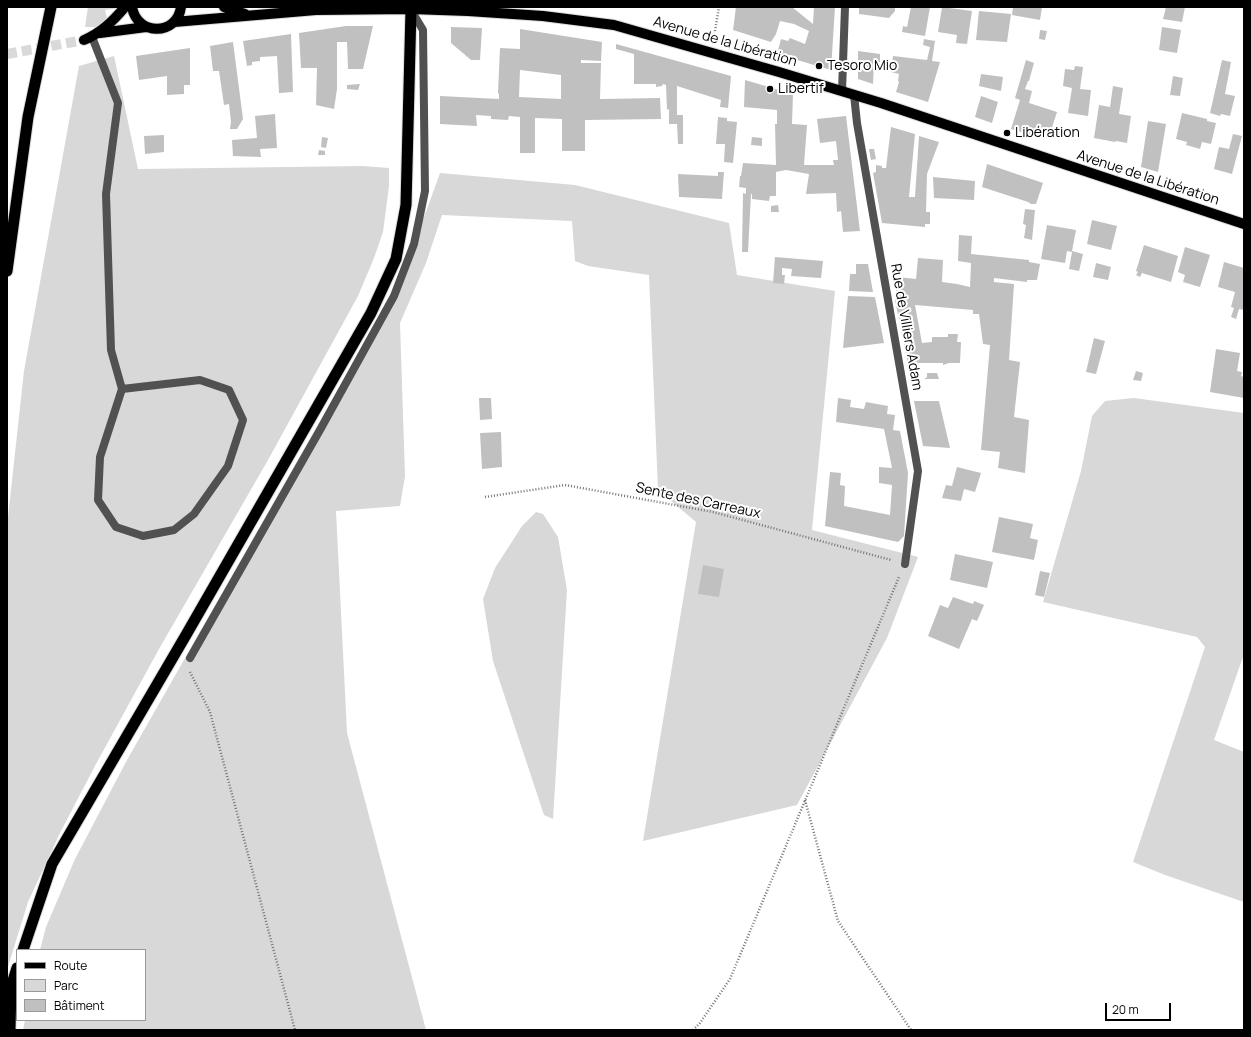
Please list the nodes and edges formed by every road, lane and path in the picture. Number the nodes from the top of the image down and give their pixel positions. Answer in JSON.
{"nodes":[{"id":1,"x":51,"y":7,"type":"edge"},
{"id":2,"x":125,"y":7,"type":"edge"},
{"id":3,"x":132,"y":7,"type":"edge"},
{"id":4,"x":181,"y":7,"type":"edge"},
{"id":5,"x":224,"y":7,"type":"edge"},
{"id":6,"x":719,"y":7,"type":"edge"},
{"id":7,"x":845,"y":7,"type":"edge"},
{"id":8,"x":301,"y":9,"type":"edge"},
{"id":9,"x":411,"y":9,"type":"junction"},
{"id":10,"x":249,"y":16,"type":"junction"},
{"id":11,"x":174,"y":22,"type":"junction"},
{"id":12,"x":146,"y":27,"type":"junction"},
{"id":13,"x":92,"y":36,"type":"junction"},
{"id":14,"x":711,"y":53,"type":"junction"},
{"id":15,"x":842,"y":91,"type":"junction"},
{"id":16,"x":854,"y":95,"type":"junction"},
{"id":17,"x":1244,"y":224,"type":"edge"},
{"id":18,"x":7,"y":271,"type":"edge"},
{"id":19,"x":122,"y":389,"type":"junction"},
{"id":20,"x":485,"y":497,"type":"dead end"},
{"id":21,"x":905,"y":564,"type":"junction"},
{"id":22,"x":190,"y":658,"type":"joint"},
{"id":23,"x":805,"y":799,"type":"junction"},
{"id":24,"x":23,"y":949,"type":"edge"},
{"id":25,"x":16,"y":971,"type":"edge"},
{"id":26,"x":10,"y":1030,"type":"edge"},
{"id":27,"x":295,"y":1030,"type":"edge"},
{"id":28,"x":693,"y":1030,"type":"edge"},
{"id":29,"x":911,"y":1030,"type":"edge"}],
"edges":[{"from":1,"to":18,"type":"highway"},
{"from":2,"to":13,"type":"main road"},
{"from":3,"to":12,"type":"main road"},
{"from":4,"to":11,"type":"main road"},
{"from":5,"to":10,"type":"main road","name":"Avenue de la Libération"},
{"from":6,"to":14,"type":"path"},
{"from":7,"to":15,"type":"street"},
{"from":8,"to":9,"type":"main road","name":"Avenue de la Libération"},
{"from":8,"to":10,"type":"main road","name":"Avenue de la Libération"},
{"from":9,"to":14,"type":"main road","name":"Avenue de la Libération"},
{"from":9,"to":22,"type":"street"},
{"from":9,"to":24,"type":"highway"},
{"from":10,"to":11,"type":"main road","name":"Avenue de la Libération"},
{"from":11,"to":12,"type":"main road","name":"Avenue de la Libération"},
{"from":12,"to":13,"type":"main road"},
{"from":13,"to":19,"type":"street"},
{"from":14,"to":15,"type":"main road","name":"Avenue de la Libération"},
{"from":15,"to":16,"type":"main road","name":"Avenue de la Libération"},
{"from":16,"to":17,"type":"main road","name":"Avenue de la Libération"},
{"from":16,"to":21,"type":"street","name":"Rue de Villiers Adam"},
{"from":19,"to":19,"type":"street"},
{"from":20,"to":21,"type":"path","name":"Sente des Carreaux"},
{"from":21,"to":23,"type":"path"},
{"from":22,"to":27,"type":"path"},
{"from":23,"to":28,"type":"path"},
{"from":23,"to":29,"type":"path"},
{"from":25,"to":26,"type":"highway"}]}
